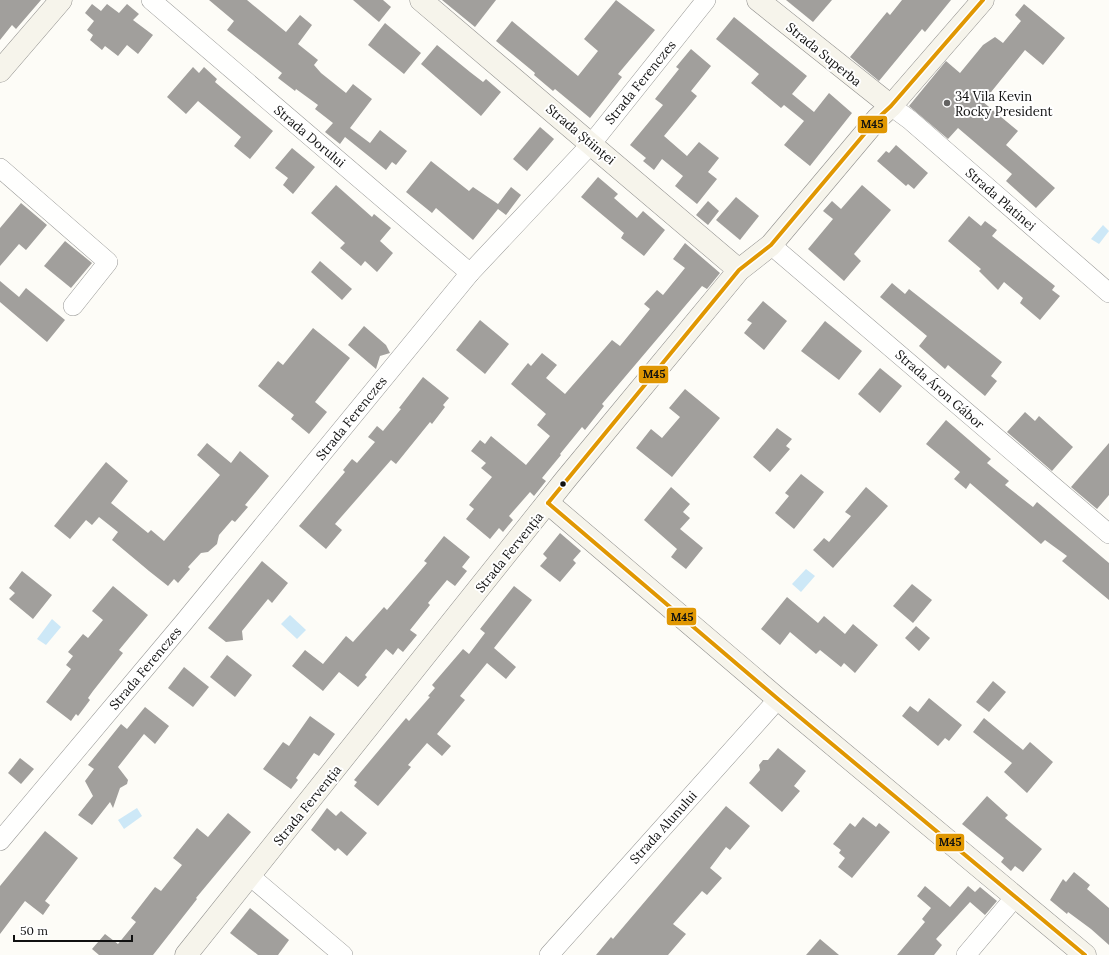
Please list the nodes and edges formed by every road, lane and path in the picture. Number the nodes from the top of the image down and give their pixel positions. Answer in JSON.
{"nodes":[{"id":1,"x":61,"y":0,"type":"edge"},
{"id":2,"x":151,"y":0,"type":"edge"},
{"id":3,"x":421,"y":0,"type":"edge"},
{"id":4,"x":706,"y":0,"type":"edge"},
{"id":5,"x":983,"y":0,"type":"edge"},
{"id":6,"x":762,"y":1,"type":"edge"},
{"id":7,"x":0,"y":71,"type":"edge"},
{"id":8,"x":891,"y":106,"type":"junction"},
{"id":9,"x":592,"y":143,"type":"junction"},
{"id":10,"x":0,"y":168,"type":"edge"},
{"id":11,"x":771,"y":245,"type":"junction"},
{"id":12,"x":739,"y":270,"type":"junction"},
{"id":13,"x":470,"y":273,"type":"junction"},
{"id":14,"x":1109,"y":293,"type":"edge"},
{"id":15,"x":73,"y":306,"type":"dead end"},
{"id":16,"x":548,"y":503,"type":"junction"},
{"id":17,"x":1109,"y":534,"type":"edge"},
{"id":18,"x":778,"y":699,"type":"junction"},
{"id":19,"x":0,"y":841,"type":"edge"},
{"id":20,"x":250,"y":876,"type":"junction"},
{"id":21,"x":1016,"y":896,"type":"junction"},
{"id":22,"x":186,"y":955,"type":"edge"},
{"id":23,"x":343,"y":955,"type":"edge"},
{"id":24,"x":549,"y":955,"type":"edge"},
{"id":25,"x":966,"y":955,"type":"edge"},
{"id":26,"x":1085,"y":955,"type":"edge"}],
"edges":[{"from":1,"to":7,"type":"street"},
{"from":2,"to":13,"type":"street","name":"Strada Dorului"},
{"from":3,"to":9,"type":"street","name":"Strada Științei"},
{"from":4,"to":9,"type":"street","name":"Strada Ferenczes"},
{"from":5,"to":8,"type":"street","name":"Strada Fervenția"},
{"from":6,"to":8,"type":"street","name":"Strada Superba"},
{"from":8,"to":11,"type":"street","name":"Strada Fervenția"},
{"from":8,"to":14,"type":"street","name":"Strada Platinei"},
{"from":9,"to":12,"type":"street","name":"Strada Științei"},
{"from":9,"to":13,"type":"street","name":"Strada Ferenczes"},
{"from":10,"to":15,"type":"street"},
{"from":11,"to":12,"type":"street","name":"Strada Fervenția"},
{"from":11,"to":17,"type":"street","name":"Strada Áron Gábor"},
{"from":12,"to":16,"type":"street","name":"Strada Fervenția"},
{"from":13,"to":19,"type":"street","name":"Strada Ferenczes"},
{"from":16,"to":18,"type":"street"},
{"from":16,"to":20,"type":"street","name":"Strada Fervenția"},
{"from":18,"to":21,"type":"street"},
{"from":18,"to":24,"type":"street","name":"Strada Alunului"},
{"from":20,"to":22,"type":"street","name":"Strada Fervenția"},
{"from":20,"to":23,"type":"street"},
{"from":21,"to":25,"type":"street"},
{"from":21,"to":26,"type":"street"}]}
